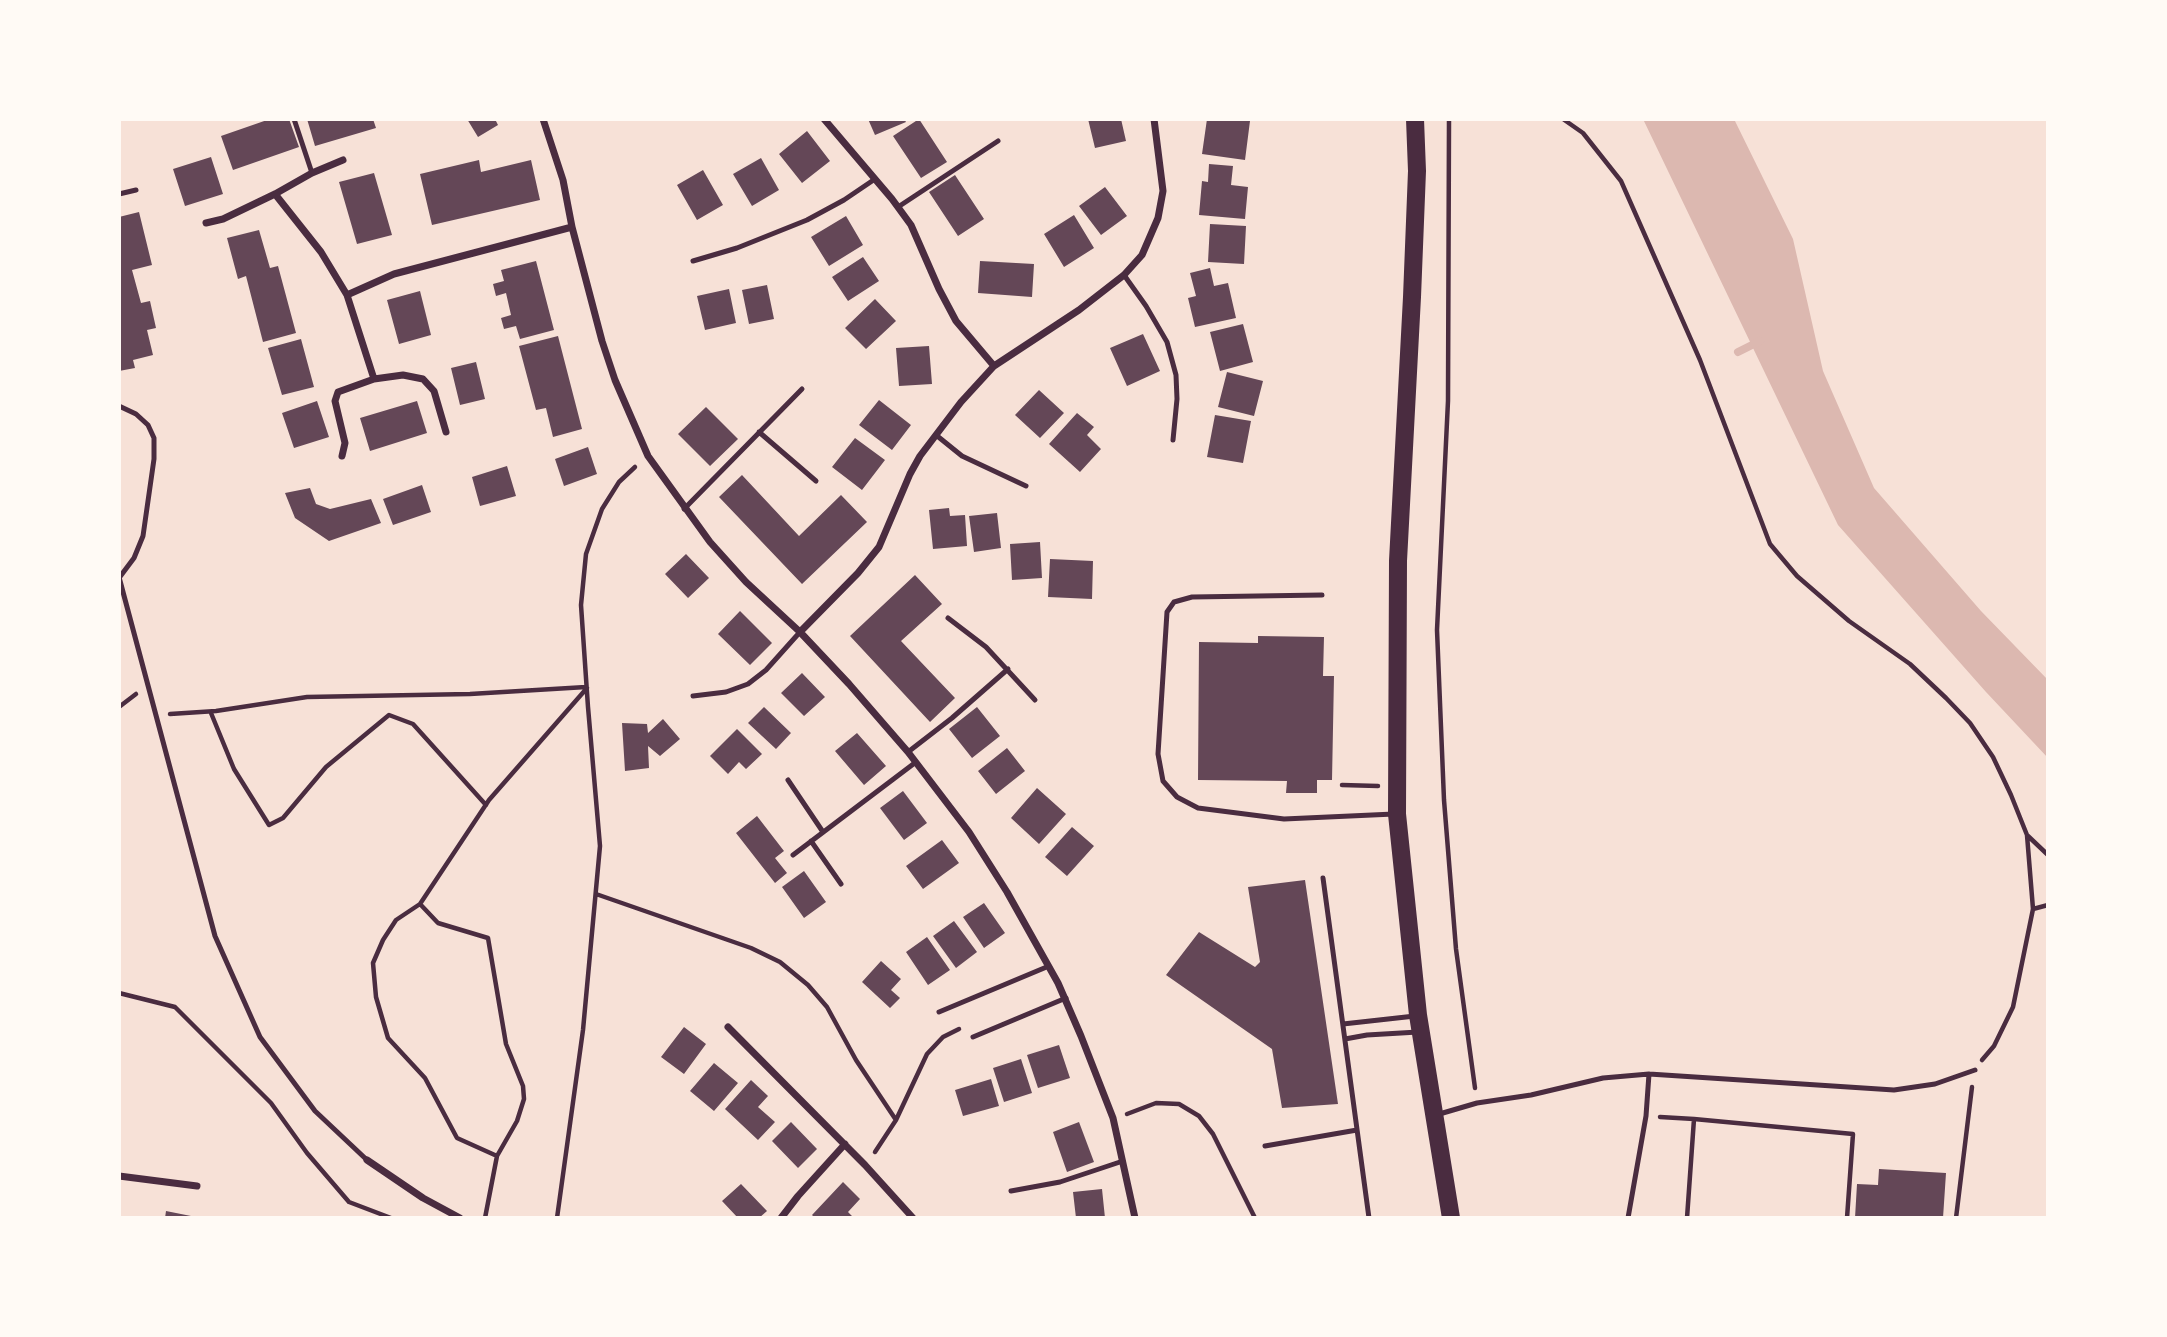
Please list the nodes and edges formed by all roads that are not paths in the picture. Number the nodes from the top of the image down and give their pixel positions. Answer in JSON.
{"nodes":[{"id":1,"x":295,"y":119,"type":"edge"},
{"id":2,"x":543,"y":119,"type":"edge"},
{"id":3,"x":824,"y":119,"type":"edge"},
{"id":4,"x":1154,"y":119,"type":"edge"},
{"id":5,"x":1415,"y":119,"type":"edge"},
{"id":6,"x":998,"y":141,"type":"dead end"},
{"id":7,"x":343,"y":160,"type":"dead end"},
{"id":8,"x":312,"y":173,"type":"junction"},
{"id":9,"x":875,"y":179,"type":"junction"},
{"id":10,"x":136,"y":191,"type":"dead end"},
{"id":11,"x":119,"y":194,"type":"edge"},
{"id":12,"x":275,"y":194,"type":"junction"},
{"id":13,"x":898,"y":207,"type":"junction"},
{"id":14,"x":206,"y":223,"type":"dead end"},
{"id":15,"x":572,"y":227,"type":"junction"},
{"id":16,"x":693,"y":261,"type":"dead end"},
{"id":17,"x":1124,"y":275,"type":"junction"},
{"id":18,"x":347,"y":295,"type":"junction"},
{"id":19,"x":994,"y":366,"type":"junction"},
{"id":20,"x":374,"y":379,"type":"junction"},
{"id":21,"x":802,"y":389,"type":"dead end"},
{"id":22,"x":119,"y":406,"type":"edge"},
{"id":23,"x":446,"y":432,"type":"dead end"},
{"id":24,"x":759,"y":432,"type":"junction"},
{"id":25,"x":936,"y":435,"type":"junction"},
{"id":26,"x":1173,"y":440,"type":"dead end"},
{"id":27,"x":342,"y":456,"type":"dead end"},
{"id":28,"x":816,"y":481,"type":"dead end"},
{"id":29,"x":1026,"y":486,"type":"dead end"},
{"id":30,"x":684,"y":509,"type":"junction"},
{"id":31,"x":119,"y":578,"type":"edge"},
{"id":32,"x":1322,"y":595,"type":"dead end"},
{"id":33,"x":948,"y":618,"type":"dead end"},
{"id":34,"x":800,"y":632,"type":"junction"},
{"id":35,"x":1007,"y":668,"type":"junction"},
{"id":36,"x":693,"y":696,"type":"dead end"},
{"id":37,"x":1035,"y":700,"type":"dead end"},
{"id":38,"x":908,"y":752,"type":"junction"},
{"id":39,"x":916,"y":762,"type":"junction"},
{"id":40,"x":788,"y":780,"type":"dead end"},
{"id":41,"x":1397,"y":814,"type":"junction"},
{"id":42,"x":823,"y":832,"type":"junction"},
{"id":43,"x":811,"y":841,"type":"junction"},
{"id":44,"x":793,"y":855,"type":"dead end"},
{"id":45,"x":1323,"y":878,"type":"dead end"},
{"id":46,"x":841,"y":884,"type":"dead end"},
{"id":47,"x":1049,"y":966,"type":"junction"},
{"id":48,"x":1066,"y":999,"type":"junction"},
{"id":49,"x":939,"y":1012,"type":"dead end"},
{"id":50,"x":1419,"y":1023,"type":"junction"},
{"id":51,"x":1343,"y":1024,"type":"junction"},
{"id":52,"x":728,"y":1027,"type":"dead end"},
{"id":53,"x":973,"y":1037,"type":"dead end"},
{"id":54,"x":1345,"y":1039,"type":"junction"},
{"id":55,"x":1975,"y":1070,"type":"road end"},
{"id":56,"x":1649,"y":1074,"type":"junction"},
{"id":57,"x":1435,"y":1116,"type":"junction"},
{"id":58,"x":1357,"y":1130,"type":"junction"},
{"id":59,"x":845,"y":1144,"type":"junction"},
{"id":60,"x":1265,"y":1146,"type":"dead end"},
{"id":61,"x":367,"y":1160,"type":"joint"},
{"id":62,"x":1123,"y":1161,"type":"junction"},
{"id":63,"x":119,"y":1176,"type":"edge"},
{"id":64,"x":197,"y":1186,"type":"dead end"},
{"id":65,"x":1010,"y":1191,"type":"dead end"},
{"id":66,"x":460,"y":1218,"type":"edge"},
{"id":67,"x":781,"y":1218,"type":"edge"},
{"id":68,"x":913,"y":1218,"type":"edge"},
{"id":69,"x":1135,"y":1218,"type":"edge"},
{"id":70,"x":1369,"y":1218,"type":"edge"},
{"id":71,"x":1451,"y":1218,"type":"edge"},
{"id":72,"x":1628,"y":1218,"type":"edge"}],
"edges":[{"from":1,"to":8,"type":"lane"},
{"from":2,"to":15,"type":"street"},
{"from":3,"to":9,"type":"street"},
{"from":4,"to":17,"type":"street"},
{"from":5,"to":41,"type":"main road"},
{"from":6,"to":13,"type":"lane"},
{"from":7,"to":8,"type":"street"},
{"from":8,"to":12,"type":"street"},
{"from":9,"to":13,"type":"street"},
{"from":9,"to":16,"type":"lane"},
{"from":10,"to":11,"type":"lane"},
{"from":12,"to":14,"type":"street"},
{"from":12,"to":18,"type":"street"},
{"from":13,"to":19,"type":"street"},
{"from":15,"to":18,"type":"street"},
{"from":15,"to":30,"type":"street"},
{"from":17,"to":19,"type":"street"},
{"from":17,"to":26,"type":"lane"},
{"from":18,"to":20,"type":"street"},
{"from":19,"to":25,"type":"street"},
{"from":20,"to":23,"type":"street"},
{"from":20,"to":27,"type":"street"},
{"from":21,"to":24,"type":"lane"},
{"from":22,"to":31,"type":"lane"},
{"from":24,"to":28,"type":"lane"},
{"from":24,"to":30,"type":"lane"},
{"from":25,"to":29,"type":"lane"},
{"from":25,"to":34,"type":"street"},
{"from":30,"to":34,"type":"street"},
{"from":31,"to":61,"type":"lane"},
{"from":32,"to":41,"type":"lane"},
{"from":33,"to":35,"type":"lane"},
{"from":34,"to":36,"type":"lane"},
{"from":34,"to":38,"type":"street"},
{"from":35,"to":37,"type":"lane"},
{"from":35,"to":38,"type":"lane"},
{"from":38,"to":39,"type":"street"},
{"from":39,"to":42,"type":"lane"},
{"from":39,"to":47,"type":"street"},
{"from":40,"to":42,"type":"lane"},
{"from":41,"to":50,"type":"main road"},
{"from":42,"to":43,"type":"lane"},
{"from":43,"to":44,"type":"lane"},
{"from":43,"to":46,"type":"lane"},
{"from":45,"to":51,"type":"lane"},
{"from":47,"to":48,"type":"street"},
{"from":47,"to":49,"type":"lane"},
{"from":48,"to":53,"type":"lane"},
{"from":48,"to":62,"type":"street"},
{"from":50,"to":51,"type":"lane"},
{"from":50,"to":54,"type":"lane"},
{"from":50,"to":57,"type":"main road"},
{"from":51,"to":54,"type":"lane"},
{"from":52,"to":59,"type":"street"},
{"from":54,"to":58,"type":"lane"},
{"from":55,"to":56,"type":"lane"},
{"from":56,"to":57,"type":"lane"},
{"from":56,"to":72,"type":"lane"},
{"from":57,"to":71,"type":"main road"},
{"from":58,"to":60,"type":"lane"},
{"from":58,"to":70,"type":"lane"},
{"from":59,"to":67,"type":"street"},
{"from":59,"to":68,"type":"street"},
{"from":61,"to":66,"type":"street"},
{"from":62,"to":65,"type":"lane"},
{"from":62,"to":69,"type":"street"},
{"from":63,"to":64,"type":"street"}]}
